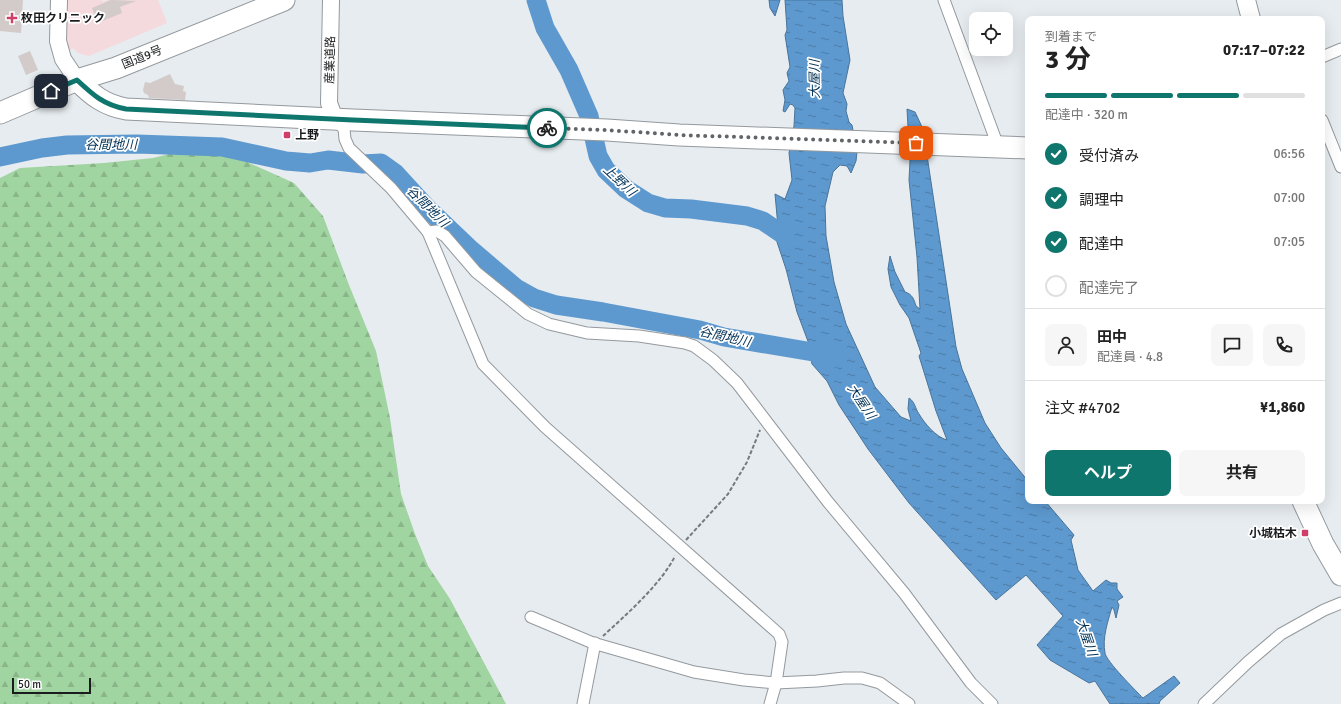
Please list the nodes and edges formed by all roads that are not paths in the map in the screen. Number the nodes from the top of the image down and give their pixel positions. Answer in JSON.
{"nodes":[{"id":1,"x":59,"y":0,"type":"edge"},
{"id":2,"x":284,"y":0,"type":"edge"},
{"id":3,"x":331,"y":0,"type":"edge"},
{"id":4,"x":944,"y":0,"type":"edge"},
{"id":5,"x":1246,"y":0,"type":"edge"},
{"id":6,"x":1250,"y":16,"type":"edge"},
{"id":7,"x":1341,"y":49,"type":"edge"},
{"id":8,"x":1325,"y":56,"type":"edge"},
{"id":9,"x":77,"y":80,"type":"junction"},
{"id":10,"x":0,"y":113,"type":"edge"},
{"id":11,"x":335,"y":119,"type":"junction"},
{"id":12,"x":1325,"y":127,"type":"edge"},
{"id":13,"x":997,"y":146,"type":"junction"},
{"id":14,"x":1025,"y":148,"type":"edge"},
{"id":15,"x":1341,"y":166,"type":"edge"},
{"id":16,"x":428,"y":232,"type":"junction"},
{"id":17,"x":1304,"y":504,"type":"edge"},
{"id":18,"x":1341,"y":575,"type":"edge"},
{"id":19,"x":1341,"y":603,"type":"edge"},
{"id":20,"x":531,"y":617,"type":"dead end"},
{"id":21,"x":595,"y":644,"type":"junction"},
{"id":22,"x":776,"y":683,"type":"junction"},
{"id":23,"x":584,"y":704,"type":"edge"},
{"id":24,"x":770,"y":704,"type":"edge"},
{"id":25,"x":909,"y":704,"type":"edge"},
{"id":26,"x":992,"y":704,"type":"edge"},
{"id":27,"x":1204,"y":704,"type":"edge"}],
"edges":[{"from":1,"to":9,"type":"street"},
{"from":2,"to":9,"type":"highway","name":"国道9号"},
{"from":3,"to":11,"type":"street","name":"産業道路"},
{"from":4,"to":13,"type":"street"},
{"from":5,"to":6,"type":"main road"},
{"from":7,"to":8,"type":"street"},
{"from":9,"to":10,"type":"highway","name":"国道9号"},
{"from":9,"to":11,"type":"highway"},
{"from":11,"to":13,"type":"highway"},
{"from":11,"to":16,"type":"street"},
{"from":12,"to":15,"type":"street"},
{"from":13,"to":14,"type":"highway"},
{"from":16,"to":22,"type":"street"},
{"from":16,"to":26,"type":"street"},
{"from":17,"to":18,"type":"highway"},
{"from":19,"to":27,"type":"street"},
{"from":20,"to":21,"type":"street"},
{"from":21,"to":22,"type":"street"},
{"from":21,"to":23,"type":"street"},
{"from":22,"to":24,"type":"street"},
{"from":22,"to":25,"type":"street"}]}
